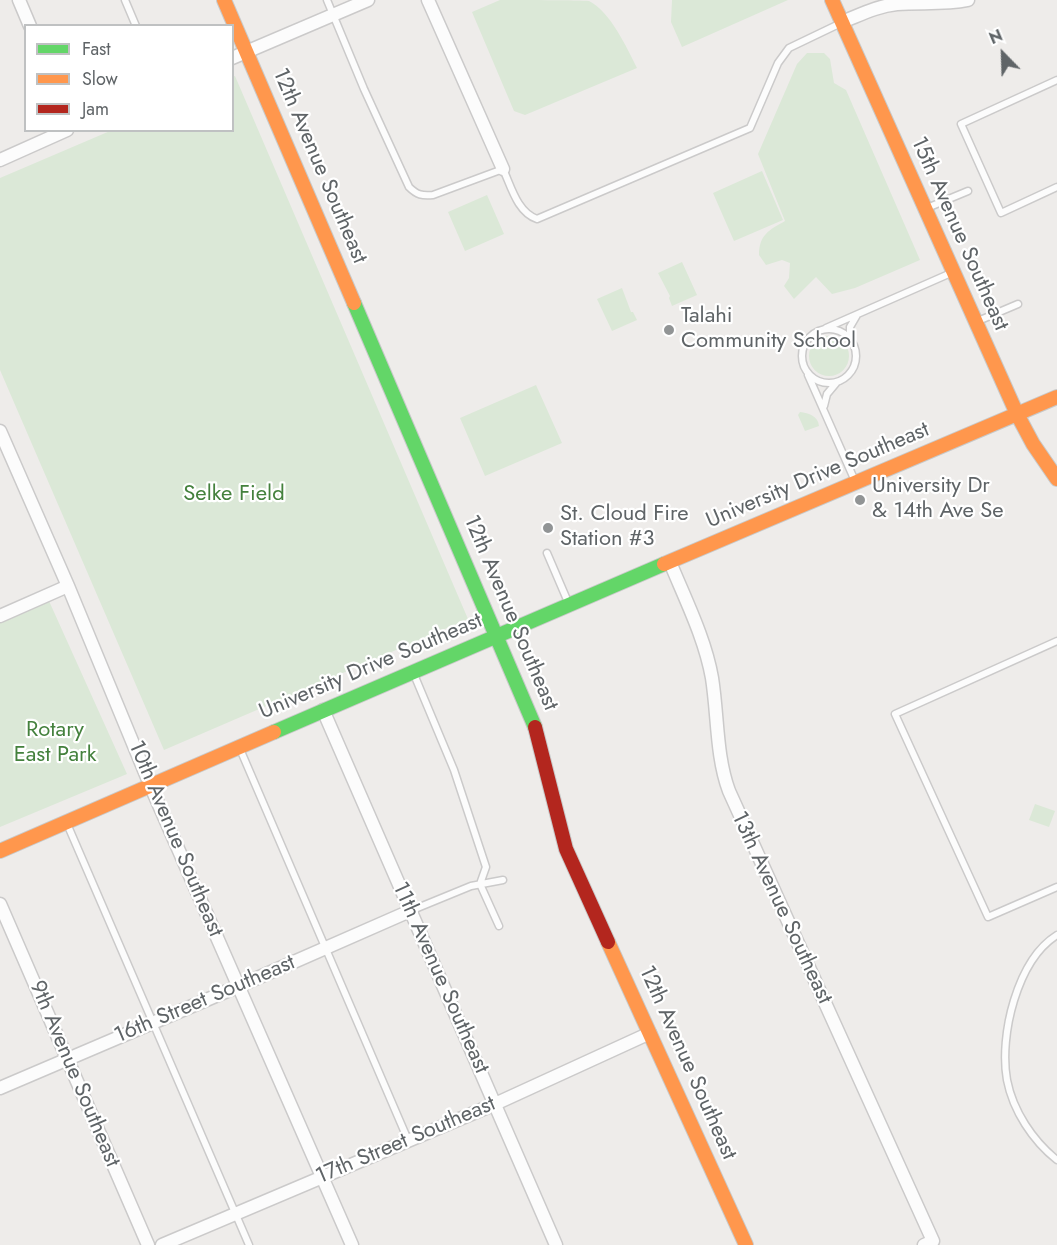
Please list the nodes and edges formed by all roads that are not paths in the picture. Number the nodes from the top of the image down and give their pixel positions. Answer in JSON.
{"nodes":[{"id":1,"x":19,"y":0,"type":"edge"},
{"id":2,"x":125,"y":0,"type":"edge"},
{"id":3,"x":225,"y":0,"type":"edge"},
{"id":4,"x":327,"y":0,"type":"edge"},
{"id":5,"x":368,"y":0,"type":"edge"},
{"id":6,"x":429,"y":0,"type":"edge"},
{"id":7,"x":832,"y":0,"type":"edge"},
{"id":8,"x":968,"y":0,"type":"edge"},
{"id":9,"x":892,"y":2,"type":"edge"},
{"id":10,"x":334,"y":15,"type":"junction"},
{"id":11,"x":843,"y":22,"type":"junction"},
{"id":12,"x":29,"y":24,"type":"edge"},
{"id":13,"x":135,"y":24,"type":"edge"},
{"id":14,"x":247,"y":52,"type":"junction"},
{"id":15,"x":234,"y":57,"type":"edge"},
{"id":16,"x":1057,"y":80,"type":"edge"},
{"id":17,"x":63,"y":132,"type":"edge"},
{"id":18,"x":0,"y":160,"type":"edge"},
{"id":19,"x":503,"y":169,"type":"junction"},
{"id":20,"x":1057,"y":187,"type":"edge"},
{"id":21,"x":968,"y":191,"type":"dead end"},
{"id":22,"x":925,"y":209,"type":"junction"},
{"id":23,"x":952,"y":273,"type":"junction"},
{"id":24,"x":1018,"y":304,"type":"dead end"},
{"id":25,"x":858,"y":314,"type":"junction"},
{"id":26,"x":975,"y":323,"type":"junction"},
{"id":27,"x":820,"y":331,"type":"junction"},
{"id":28,"x":850,"y":339,"type":"junction"},
{"id":29,"x":806,"y":369,"type":"junction"},
{"id":30,"x":838,"y":381,"type":"junction"},
{"id":31,"x":1057,"y":397,"type":"edge"},
{"id":32,"x":824,"y":410,"type":"junction"},
{"id":33,"x":1017,"y":414,"type":"junction"},
{"id":34,"x":0,"y":431,"type":"edge"},
{"id":35,"x":1057,"y":479,"type":"edge"},
{"id":36,"x":856,"y":483,"type":"junction"},
{"id":37,"x":547,"y":553,"type":"dead end"},
{"id":38,"x":670,"y":562,"type":"junction"},
{"id":39,"x":68,"y":586,"type":"junction"},
{"id":40,"x":570,"y":605,"type":"junction"},
{"id":41,"x":0,"y":616,"type":"edge"},
{"id":42,"x":497,"y":636,"type":"junction"},
{"id":43,"x":1057,"y":641,"type":"edge"},
{"id":44,"x":413,"y":672,"type":"junction"},
{"id":45,"x":323,"y":710,"type":"junction"},
{"id":46,"x":239,"y":746,"type":"junction"},
{"id":47,"x":151,"y":787,"type":"junction"},
{"id":48,"x":66,"y":822,"type":"junction"},
{"id":49,"x":0,"y":851,"type":"edge"},
{"id":50,"x":503,"y":880,"type":"dead end"},
{"id":51,"x":480,"y":884,"type":"junction"},
{"id":52,"x":1057,"y":887,"type":"edge"},
{"id":53,"x":0,"y":904,"type":"edge"},
{"id":54,"x":410,"y":911,"type":"junction"},
{"id":55,"x":499,"y":926,"type":"dead end"},
{"id":56,"x":1057,"y":934,"type":"edge"},
{"id":57,"x":325,"y":948,"type":"junction"},
{"id":58,"x":239,"y":986,"type":"junction"},
{"id":59,"x":154,"y":1023,"type":"junction"},
{"id":60,"x":650,"y":1033,"type":"junction"},
{"id":61,"x":67,"y":1058,"type":"junction"},
{"id":62,"x":0,"y":1088,"type":"edge"},
{"id":63,"x":495,"y":1104,"type":"junction"},
{"id":64,"x":408,"y":1140,"type":"junction"},
{"id":65,"x":1057,"y":1160,"type":"edge"},
{"id":66,"x":321,"y":1176,"type":"junction"},
{"id":67,"x":235,"y":1213,"type":"junction"},
{"id":68,"x":929,"y":1243,"type":"edge"},
{"id":69,"x":148,"y":1245,"type":"edge"},
{"id":70,"x":162,"y":1245,"type":"edge"},
{"id":71,"x":249,"y":1245,"type":"edge"},
{"id":72,"x":351,"y":1245,"type":"edge"},
{"id":73,"x":556,"y":1245,"type":"edge"},
{"id":74,"x":746,"y":1245,"type":"edge"}],
"edges":[{"from":1,"to":12,"type":"street"},
{"from":2,"to":13,"type":"lane"},
{"from":3,"to":14,"type":"street","name":"12th Avenue Southeast"},
{"from":4,"to":10,"type":"lane"},
{"from":5,"to":10,"type":"street"},
{"from":6,"to":19,"type":"street"},
{"from":7,"to":11,"type":"street","name":"15th Avenue Southeast"},
{"from":8,"to":9,"type":"street"},
{"from":9,"to":11,"type":"street"},
{"from":10,"to":14,"type":"street"},
{"from":10,"to":19,"type":"lane"},
{"from":11,"to":19,"type":"lane"},
{"from":11,"to":22,"type":"street","name":"15th Avenue Southeast"},
{"from":14,"to":15,"type":"street"},
{"from":14,"to":42,"type":"street","name":"12th Avenue Southeast"},
{"from":16,"to":20,"type":"lane"},
{"from":17,"to":18,"type":"street"},
{"from":21,"to":22,"type":"lane"},
{"from":22,"to":23,"type":"street","name":"15th Avenue Southeast"},
{"from":23,"to":25,"type":"lane"},
{"from":23,"to":26,"type":"street","name":"15th Avenue Southeast"},
{"from":24,"to":26,"type":"lane"},
{"from":25,"to":27,"type":"lane"},
{"from":25,"to":28,"type":"lane"},
{"from":26,"to":33,"type":"street","name":"15th Avenue Southeast"},
{"from":27,"to":28,"type":"lane"},
{"from":27,"to":29,"type":"lane"},
{"from":28,"to":30,"type":"lane"},
{"from":29,"to":30,"type":"lane"},
{"from":29,"to":32,"type":"lane"},
{"from":30,"to":32,"type":"lane"},
{"from":31,"to":33,"type":"street","name":"University Drive Southeast"},
{"from":32,"to":36,"type":"lane"},
{"from":33,"to":35,"type":"street","name":"15th Avenue Southeast"},
{"from":33,"to":36,"type":"street","name":"University Drive Southeast"},
{"from":34,"to":39,"type":"street","name":"10th Avenue Southeast"},
{"from":36,"to":38,"type":"street","name":"University Drive Southeast"},
{"from":37,"to":40,"type":"lane"},
{"from":38,"to":40,"type":"street","name":"University Drive Southeast"},
{"from":38,"to":68,"type":"street","name":"13th Avenue Southeast"},
{"from":39,"to":41,"type":"street"},
{"from":39,"to":47,"type":"street","name":"10th Avenue Southeast"},
{"from":40,"to":42,"type":"street","name":"University Drive Southeast"},
{"from":42,"to":44,"type":"street","name":"University Drive Southeast"},
{"from":42,"to":60,"type":"street","name":"12th Avenue Southeast"},
{"from":43,"to":52,"type":"lane"},
{"from":44,"to":45,"type":"street","name":"University Drive Southeast"},
{"from":44,"to":51,"type":"lane"},
{"from":45,"to":46,"type":"street","name":"University Drive Southeast"},
{"from":45,"to":54,"type":"street","name":"11th Avenue Southeast"},
{"from":46,"to":47,"type":"street","name":"University Drive Southeast"},
{"from":46,"to":57,"type":"lane"},
{"from":47,"to":48,"type":"street","name":"University Drive Southeast"},
{"from":47,"to":58,"type":"street","name":"10th Avenue Southeast"},
{"from":48,"to":49,"type":"street","name":"University Drive Southeast"},
{"from":48,"to":59,"type":"lane"},
{"from":50,"to":51,"type":"lane"},
{"from":51,"to":54,"type":"lane"},
{"from":51,"to":55,"type":"lane"},
{"from":53,"to":61,"type":"street","name":"9th Avenue Southeast"},
{"from":54,"to":57,"type":"street","name":"16th Street Southeast"},
{"from":54,"to":63,"type":"street","name":"11th Avenue Southeast"},
{"from":56,"to":65,"type":"lane"},
{"from":57,"to":58,"type":"street","name":"16th Street Southeast"},
{"from":57,"to":64,"type":"lane"},
{"from":58,"to":59,"type":"street","name":"16th Street Southeast"},
{"from":58,"to":66,"type":"street","name":"10th Avenue Southeast"},
{"from":59,"to":61,"type":"street","name":"16th Street Southeast"},
{"from":59,"to":67,"type":"lane"},
{"from":60,"to":63,"type":"street","name":"17th Street Southeast"},
{"from":60,"to":74,"type":"street","name":"12th Avenue Southeast"},
{"from":61,"to":62,"type":"street","name":"16th Street Southeast"},
{"from":61,"to":69,"type":"street","name":"9th Avenue Southeast"},
{"from":63,"to":64,"type":"street","name":"17th Street Southeast"},
{"from":63,"to":73,"type":"street","name":"11th Avenue Southeast"},
{"from":64,"to":66,"type":"street","name":"17th Street Southeast"},
{"from":66,"to":67,"type":"street","name":"17th Street Southeast"},
{"from":66,"to":72,"type":"street","name":"10th Avenue Southeast"},
{"from":67,"to":70,"type":"street","name":"17th Street Southeast"},
{"from":67,"to":71,"type":"lane"}]}
